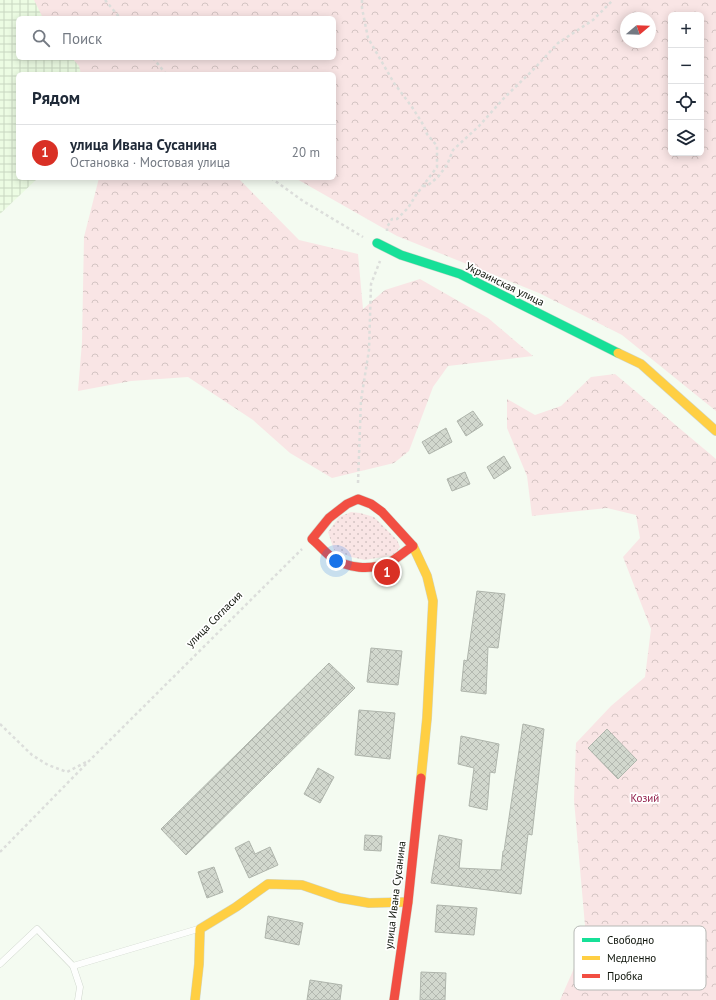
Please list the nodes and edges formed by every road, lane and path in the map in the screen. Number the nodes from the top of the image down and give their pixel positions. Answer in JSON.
{"nodes":[{"id":1,"x":105,"y":0,"type":"edge"},
{"id":2,"x":362,"y":0,"type":"edge"},
{"id":3,"x":613,"y":0,"type":"edge"},
{"id":4,"x":118,"y":16,"type":"edge"},
{"id":5,"x":155,"y":60,"type":"edge"},
{"id":6,"x":164,"y":72,"type":"edge"},
{"id":7,"x":274,"y":180,"type":"edge"},
{"id":8,"x":422,"y":186,"type":"junction"},
{"id":9,"x":381,"y":245,"type":"junction"},
{"id":10,"x":716,"y":431,"type":"edge"},
{"id":11,"x":358,"y":500,"type":"junction"},
{"id":12,"x":312,"y":539,"type":"junction"},
{"id":13,"x":413,"y":546,"type":"junction"},
{"id":14,"x":0,"y":724,"type":"edge"},
{"id":15,"x":90,"y":760,"type":"junction"},
{"id":16,"x":0,"y":852,"type":"edge"},
{"id":17,"x":408,"y":902,"type":"junction"},
{"id":18,"x":200,"y":929,"type":"junction"},
{"id":19,"x":0,"y":964,"type":"edge"},
{"id":20,"x":73,"y":966,"type":"junction"},
{"id":21,"x":78,"y":1000,"type":"edge"},
{"id":22,"x":195,"y":1000,"type":"edge"},
{"id":23,"x":394,"y":1000,"type":"edge"}],
"edges":[{"from":1,"to":4,"type":"path"},
{"from":2,"to":8,"type":"path"},
{"from":3,"to":8,"type":"path"},
{"from":5,"to":6,"type":"path"},
{"from":7,"to":9,"type":"path"},
{"from":8,"to":9,"type":"path"},
{"from":9,"to":10,"type":"street","name":"Украинская улица"},
{"from":9,"to":11,"type":"path"},
{"from":11,"to":12,"type":"street"},
{"from":11,"to":13,"type":"street","name":"улица Ивана Сусанина"},
{"from":12,"to":13,"type":"street"},
{"from":12,"to":15,"type":"path","name":"улица Согласия"},
{"from":13,"to":17,"type":"street","name":"улица Ивана Сусанина"},
{"from":14,"to":15,"type":"path"},
{"from":15,"to":16,"type":"path","name":"улица Согласия"},
{"from":17,"to":18,"type":"street"},
{"from":17,"to":23,"type":"street","name":"улица Ивана Сусанина"},
{"from":18,"to":20,"type":"lane"},
{"from":18,"to":22,"type":"street"},
{"from":19,"to":20,"type":"lane"},
{"from":20,"to":21,"type":"lane"}]}
